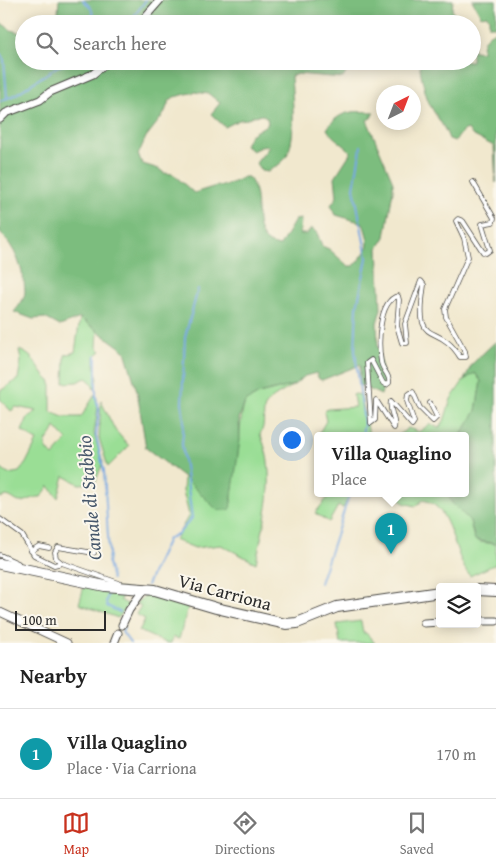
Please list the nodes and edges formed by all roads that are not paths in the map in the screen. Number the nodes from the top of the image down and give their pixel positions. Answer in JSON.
{"nodes":[{"id":1,"x":160,"y":0,"type":"edge"},
{"id":2,"x":147,"y":15,"type":"edge"},
{"id":3,"x":98,"y":70,"type":"edge"},
{"id":4,"x":0,"y":118,"type":"edge"},
{"id":5,"x":473,"y":182,"type":"dead end"},
{"id":6,"x":430,"y":403,"type":"dead end"},
{"id":7,"x":0,"y":519,"type":"edge"},
{"id":8,"x":95,"y":544,"type":"dead end"},
{"id":9,"x":49,"y":548,"type":"dead end"},
{"id":10,"x":31,"y":551,"type":"junction"},
{"id":11,"x":0,"y":555,"type":"edge"},
{"id":12,"x":62,"y":563,"type":"junction"},
{"id":13,"x":0,"y":564,"type":"edge"},
{"id":14,"x":54,"y":576,"type":"junction"},
{"id":15,"x":131,"y":586,"type":"junction"},
{"id":16,"x":145,"y":588,"type":"junction"},
{"id":17,"x":481,"y":590,"type":"edge"},
{"id":18,"x":496,"y":591,"type":"edge"},
{"id":19,"x":436,"y":593,"type":"edge"},
{"id":20,"x":0,"y":612,"type":"edge"},
{"id":21,"x":481,"y":621,"type":"edge"},
{"id":22,"x":496,"y":621,"type":"edge"},
{"id":23,"x":436,"y":622,"type":"edge"},
{"id":24,"x":424,"y":623,"type":"dead end"},
{"id":25,"x":122,"y":626,"type":"dead end"},
{"id":26,"x":118,"y":633,"type":"dead end"},
{"id":27,"x":67,"y":643,"type":"edge"},
{"id":28,"x":114,"y":643,"type":"edge"}],
"edges":[{"from":1,"to":2,"type":"street"},
{"from":3,"to":4,"type":"street"},
{"from":5,"to":6,"type":"lane"},
{"from":7,"to":10,"type":"lane"},
{"from":8,"to":12,"type":"lane"},
{"from":9,"to":10,"type":"lane"},
{"from":10,"to":12,"type":"lane"},
{"from":11,"to":14,"type":"lane"},
{"from":12,"to":15,"type":"lane"},
{"from":13,"to":14,"type":"main road","name":"Via Carriona"},
{"from":14,"to":15,"type":"main road","name":"Via Carriona"},
{"from":15,"to":16,"type":"main road","name":"Via Carriona"},
{"from":16,"to":19,"type":"main road","name":"Via Carriona"},
{"from":16,"to":25,"type":"street"},
{"from":17,"to":18,"type":"main road"},
{"from":20,"to":27,"type":"street"},
{"from":21,"to":22,"type":"street"},
{"from":23,"to":24,"type":"street"},
{"from":26,"to":28,"type":"street"}]}
